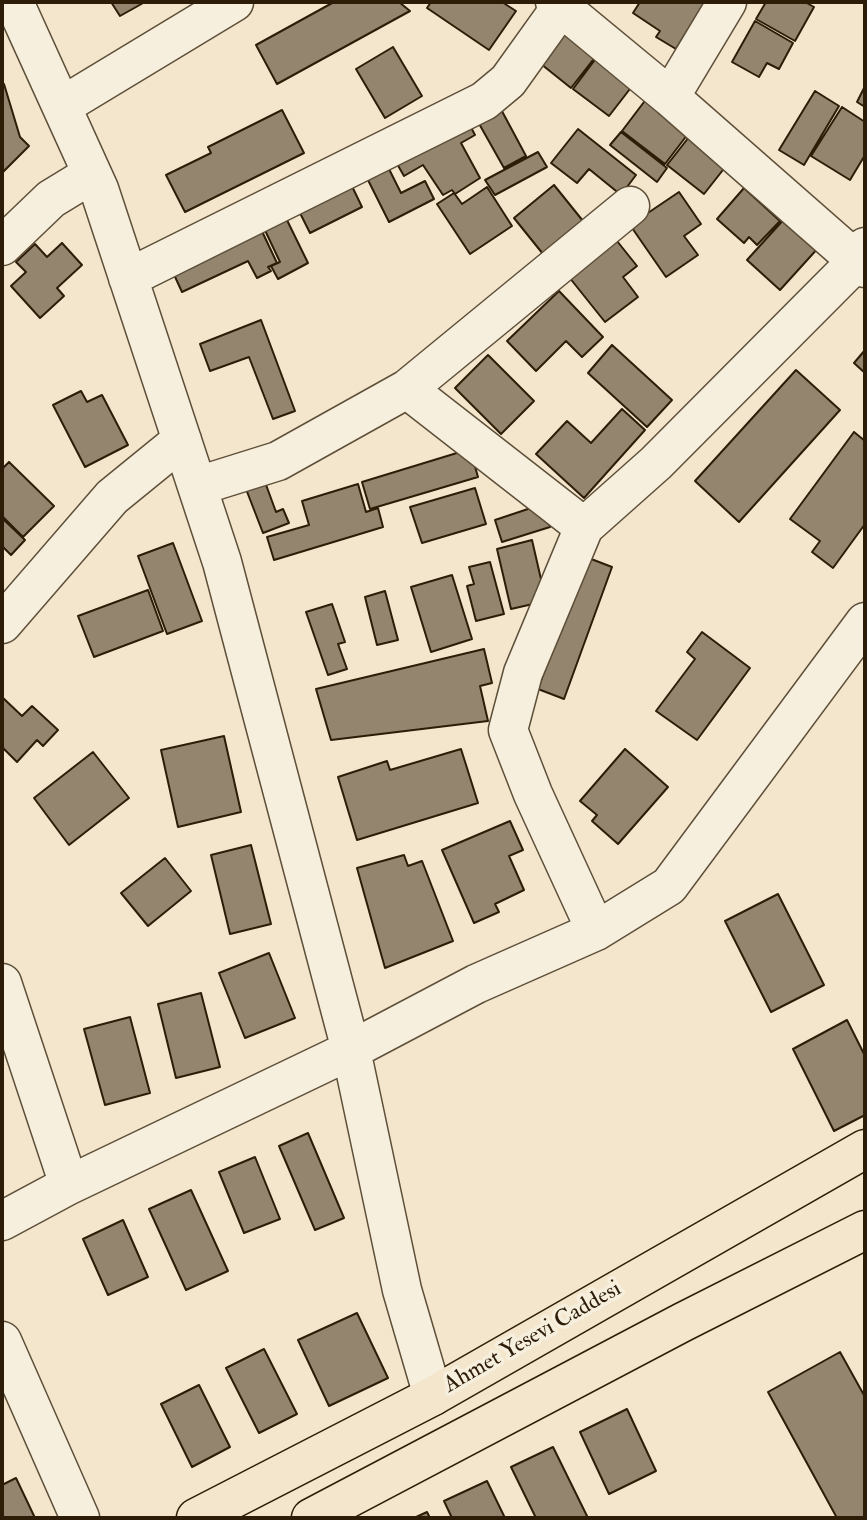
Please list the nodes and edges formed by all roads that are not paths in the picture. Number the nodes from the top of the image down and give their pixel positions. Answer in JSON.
{"nodes":[{"id":1,"x":14,"y":2,"type":"edge"},
{"id":2,"x":234,"y":2,"type":"edge"},
{"id":3,"x":727,"y":2,"type":"edge"},
{"id":4,"x":558,"y":4,"type":"edge"},
{"id":5,"x":670,"y":97,"type":"junction"},
{"id":6,"x":62,"y":106,"type":"junction"},
{"id":7,"x":92,"y":174,"type":"junction"},
{"id":8,"x":629,"y":205,"type":"dead end"},
{"id":9,"x":2,"y":246,"type":"edge"},
{"id":10,"x":862,"y":258,"type":"edge"},
{"id":11,"x":128,"y":278,"type":"junction"},
{"id":12,"x":407,"y":389,"type":"junction"},
{"id":13,"x":182,"y":440,"type":"junction"},
{"id":14,"x":198,"y":486,"type":"junction"},
{"id":15,"x":584,"y":527,"type":"junction"},
{"id":16,"x":2,"y":624,"type":"edge"},
{"id":17,"x":864,"y":629,"type":"edge"},
{"id":18,"x":596,"y":931,"type":"junction"},
{"id":19,"x":2,"y":983,"type":"edge"},
{"id":20,"x":351,"y":1051,"type":"junction"},
{"id":21,"x":865,"y":1149,"type":"edge"},
{"id":22,"x":69,"y":1185,"type":"junction"},
{"id":23,"x":2,"y":1221,"type":"edge"},
{"id":24,"x":865,"y":1230,"type":"edge"},
{"id":25,"x":2,"y":1341,"type":"edge"},
{"id":26,"x":433,"y":1396,"type":"junction"},
{"id":27,"x":80,"y":1518,"type":"edge"},
{"id":28,"x":196,"y":1518,"type":"edge"},
{"id":29,"x":311,"y":1518,"type":"edge"}],
"edges":[{"from":1,"to":6,"type":"street"},
{"from":2,"to":6,"type":"street"},
{"from":3,"to":5,"type":"street"},
{"from":4,"to":5,"type":"street"},
{"from":4,"to":11,"type":"street"},
{"from":5,"to":10,"type":"street"},
{"from":6,"to":7,"type":"street"},
{"from":7,"to":9,"type":"street"},
{"from":7,"to":11,"type":"street"},
{"from":8,"to":12,"type":"street"},
{"from":10,"to":15,"type":"street"},
{"from":11,"to":13,"type":"street"},
{"from":12,"to":14,"type":"street"},
{"from":12,"to":15,"type":"street"},
{"from":13,"to":14,"type":"street"},
{"from":13,"to":16,"type":"street"},
{"from":14,"to":20,"type":"street"},
{"from":15,"to":18,"type":"street"},
{"from":17,"to":18,"type":"street"},
{"from":18,"to":20,"type":"street"},
{"from":19,"to":22,"type":"street"},
{"from":20,"to":22,"type":"street"},
{"from":20,"to":26,"type":"street"},
{"from":21,"to":26,"type":"main road","name":"Ahmet Yesevi Caddesi"},
{"from":22,"to":23,"type":"street"},
{"from":24,"to":29,"type":"main road"},
{"from":25,"to":27,"type":"street"},
{"from":26,"to":28,"type":"main road","name":"Ahmet Yesevi Caddesi"}]}
